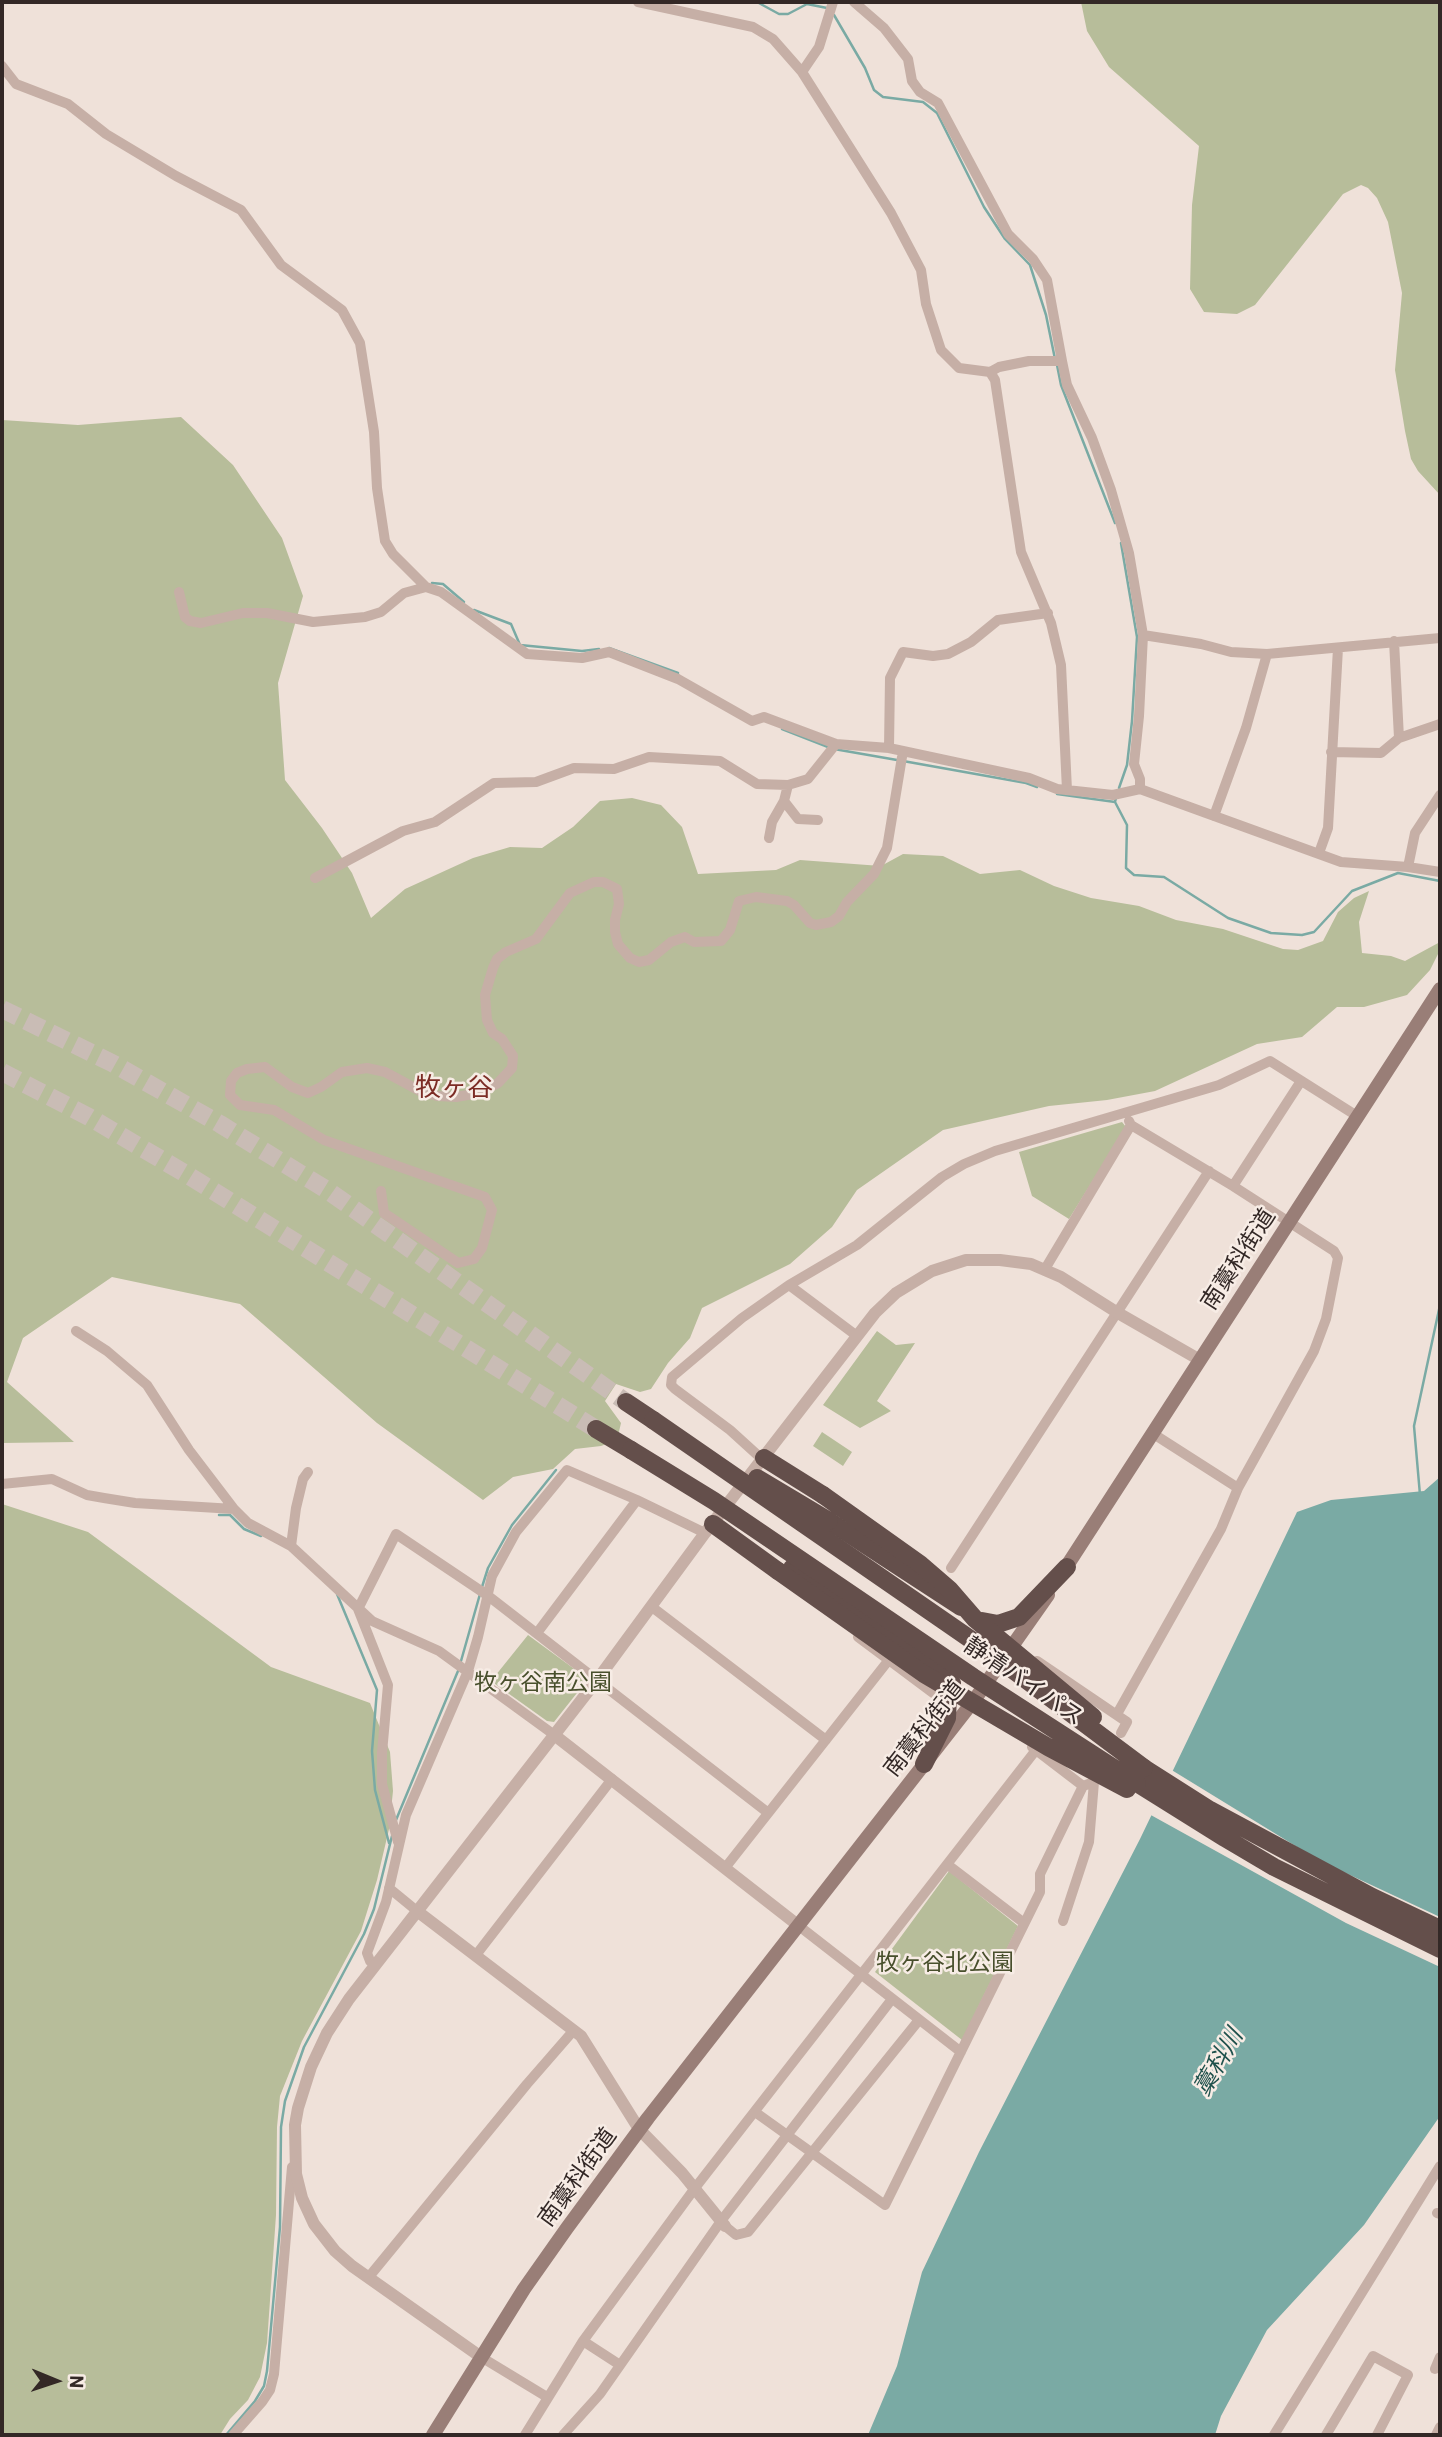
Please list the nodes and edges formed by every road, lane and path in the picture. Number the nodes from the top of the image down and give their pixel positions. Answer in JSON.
{"nodes":[{"id":1,"x":638,"y":2,"type":"edge"},
{"id":2,"x":833,"y":2,"type":"edge"},
{"id":3,"x":854,"y":2,"type":"edge"},
{"id":4,"x":2,"y":66,"type":"edge"},
{"id":5,"x":802,"y":72,"type":"junction"},
{"id":6,"x":1062,"y":361,"type":"junction"},
{"id":7,"x":990,"y":372,"type":"junction"},
{"id":8,"x":426,"y":587,"type":"junction"},
{"id":9,"x":179,"y":592,"type":"dead end"},
{"id":10,"x":1048,"y":613,"type":"junction"},
{"id":11,"x":1143,"y":635,"type":"junction"},
{"id":12,"x":1440,"y":638,"type":"edge"},
{"id":13,"x":1394,"y":641,"type":"junction"},
{"id":14,"x":1338,"y":648,"type":"junction"},
{"id":15,"x":1267,"y":654,"type":"junction"},
{"id":16,"x":1440,"y":724,"type":"edge"},
{"id":17,"x":1399,"y":738,"type":"junction"},
{"id":18,"x":836,"y":744,"type":"junction"},
{"id":19,"x":888,"y":748,"type":"junction"},
{"id":20,"x":1331,"y":752,"type":"junction"},
{"id":21,"x":902,"y":753,"type":"junction"},
{"id":22,"x":788,"y":785,"type":"junction"},
{"id":23,"x":1140,"y":789,"type":"junction"},
{"id":24,"x":1067,"y":790,"type":"junction"},
{"id":25,"x":1440,"y":795,"type":"edge"},
{"id":26,"x":784,"y":801,"type":"junction"},
{"id":27,"x":1214,"y":816,"type":"junction"},
{"id":28,"x":818,"y":820,"type":"dead end"},
{"id":29,"x":769,"y":838,"type":"dead end"},
{"id":30,"x":1320,"y":853,"type":"junction"},
{"id":31,"x":1408,"y":867,"type":"junction"},
{"id":32,"x":1440,"y":872,"type":"edge"},
{"id":33,"x":315,"y":878,"type":"dead end"},
{"id":34,"x":1438,"y":999,"type":"edge"},
{"id":35,"x":1301,"y":1081,"type":"junction"},
{"id":36,"x":1126,"y":1112,"type":"junction"},
{"id":37,"x":1357,"y":1116,"type":"junction"},
{"id":38,"x":1131,"y":1125,"type":"junction"},
{"id":39,"x":1209,"y":1171,"type":"junction"},
{"id":40,"x":1233,"y":1186,"type":"junction"},
{"id":41,"x":381,"y":1191,"type":"dead end"},
{"id":42,"x":1289,"y":1222,"type":"junction"},
{"id":43,"x":1045,"y":1269,"type":"junction"},
{"id":44,"x":789,"y":1285,"type":"junction"},
{"id":45,"x":1118,"y":1313,"type":"junction"},
{"id":46,"x":76,"y":1331,"type":"dead end"},
{"id":47,"x":857,"y":1336,"type":"junction"},
{"id":48,"x":1200,"y":1360,"type":"junction"},
{"id":49,"x":626,"y":1402,"type":"tunnel mouth"},
{"id":50,"x":653,"y":1420,"type":"junction"},
{"id":51,"x":596,"y":1429,"type":"tunnel mouth"},
{"id":52,"x":1152,"y":1433,"type":"junction"},
{"id":53,"x":631,"y":1450,"type":"junction"},
{"id":54,"x":764,"y":1459,"type":"junction"},
{"id":55,"x":308,"y":1472,"type":"dead end"},
{"id":56,"x":2,"y":1484,"type":"edge"},
{"id":57,"x":1238,"y":1488,"type":"junction"},
{"id":58,"x":638,"y":1500,"type":"junction"},
{"id":59,"x":234,"y":1509,"type":"junction"},
{"id":60,"x":709,"y":1528,"type":"junction"},
{"id":61,"x":291,"y":1545,"type":"junction"},
{"id":62,"x":753,"y":1554,"type":"junction"},
{"id":63,"x":1066,"y":1567,"type":"junction"},
{"id":64,"x":951,"y":1568,"type":"dead end"},
{"id":65,"x":785,"y":1569,"type":"junction"},
{"id":66,"x":487,"y":1595,"type":"junction"},
{"id":67,"x":652,"y":1607,"type":"junction"},
{"id":68,"x":358,"y":1609,"type":"junction"},
{"id":69,"x":982,"y":1621,"type":"junction"},
{"id":70,"x":537,"y":1633,"type":"junction"},
{"id":71,"x":1015,"y":1644,"type":"junction"},
{"id":72,"x":888,"y":1661,"type":"junction"},
{"id":73,"x":467,"y":1671,"type":"junction"},
{"id":74,"x":938,"y":1673,"type":"junction"},
{"id":75,"x":597,"y":1680,"type":"junction"},
{"id":76,"x":948,"y":1696,"type":"junction"},
{"id":77,"x":975,"y":1699,"type":"junction"},
{"id":78,"x":1117,"y":1714,"type":"junction"},
{"id":79,"x":1121,"y":1733,"type":"dead end"},
{"id":80,"x":553,"y":1734,"type":"junction"},
{"id":81,"x":826,"y":1740,"type":"junction"},
{"id":82,"x":1036,"y":1751,"type":"junction"},
{"id":83,"x":924,"y":1764,"type":"junction"},
{"id":84,"x":612,"y":1779,"type":"junction"},
{"id":85,"x":1083,"y":1786,"type":"junction"},
{"id":86,"x":767,"y":1812,"type":"junction"},
{"id":87,"x":1238,"y":1824,"type":"junction"},
{"id":88,"x":1224,"y":1838,"type":"junction"},
{"id":89,"x":398,"y":1842,"type":"junction"},
{"id":90,"x":948,"y":1865,"type":"junction"},
{"id":91,"x":725,"y":1868,"type":"junction"},
{"id":92,"x":389,"y":1888,"type":"junction"},
{"id":93,"x":417,"y":1911,"type":"junction"},
{"id":94,"x":1063,"y":1922,"type":"dead end"},
{"id":95,"x":1024,"y":1923,"type":"junction"},
{"id":96,"x":799,"y":1926,"type":"junction"},
{"id":97,"x":1438,"y":1927,"type":"edge"},
{"id":98,"x":1440,"y":1950,"type":"edge"},
{"id":99,"x":477,"y":1955,"type":"junction"},
{"id":100,"x":375,"y":1965,"type":"junction"},
{"id":101,"x":862,"y":1975,"type":"junction"},
{"id":102,"x":892,"y":1999,"type":"junction"},
{"id":103,"x":919,"y":2021,"type":"junction"},
{"id":104,"x":574,"y":2030,"type":"junction"},
{"id":105,"x":961,"y":2052,"type":"junction"},
{"id":106,"x":755,"y":2112,"type":"junction"},
{"id":107,"x":295,"y":2125,"type":"junction"},
{"id":108,"x":639,"y":2129,"type":"junction"},
{"id":109,"x":787,"y":2135,"type":"junction"},
{"id":110,"x":814,"y":2153,"type":"junction"},
{"id":111,"x":1440,"y":2166,"type":"edge"},
{"id":112,"x":695,"y":2188,"type":"junction"},
{"id":113,"x":723,"y":2224,"type":"junction"},
{"id":114,"x":368,"y":2278,"type":"junction"},
{"id":115,"x":583,"y":2341,"type":"junction"},
{"id":116,"x":481,"y":2357,"type":"junction"},
{"id":117,"x":1440,"y":2357,"type":"edge"},
{"id":118,"x":620,"y":2365,"type":"junction"},
{"id":119,"x":1435,"y":2369,"type":"dead end"},
{"id":120,"x":547,"y":2397,"type":"junction"},
{"id":121,"x":1440,"y":2427,"type":"edge"},
{"id":122,"x":1330,"y":2434,"type":"edge"},
{"id":123,"x":233,"y":2435,"type":"edge"},
{"id":124,"x":433,"y":2435,"type":"edge"},
{"id":125,"x":525,"y":2435,"type":"edge"},
{"id":126,"x":564,"y":2435,"type":"edge"},
{"id":127,"x":1274,"y":2435,"type":"edge"},
{"id":128,"x":1377,"y":2435,"type":"edge"},
{"id":129,"x":1436,"y":2435,"type":"edge"}],
"edges":[{"from":1,"to":5,"type":"street"},
{"from":2,"to":5,"type":"street"},
{"from":3,"to":6,"type":"street"},
{"from":4,"to":8,"type":"street"},
{"from":5,"to":7,"type":"street"},
{"from":6,"to":7,"type":"street"},
{"from":6,"to":11,"type":"street"},
{"from":7,"to":10,"type":"street"},
{"from":8,"to":9,"type":"street"},
{"from":8,"to":18,"type":"street"},
{"from":10,"to":19,"type":"street"},
{"from":10,"to":24,"type":"street"},
{"from":11,"to":15,"type":"street"},
{"from":11,"to":23,"type":"street"},
{"from":12,"to":13,"type":"street"},
{"from":13,"to":14,"type":"street"},
{"from":13,"to":17,"type":"street"},
{"from":14,"to":15,"type":"street"},
{"from":14,"to":20,"type":"street"},
{"from":15,"to":27,"type":"street"},
{"from":16,"to":17,"type":"street"},
{"from":17,"to":20,"type":"street"},
{"from":18,"to":19,"type":"street"},
{"from":18,"to":22,"type":"street"},
{"from":19,"to":21,"type":"street"},
{"from":20,"to":30,"type":"street"},
{"from":21,"to":24,"type":"street"},
{"from":21,"to":41,"type":"street"},
{"from":22,"to":26,"type":"street"},
{"from":22,"to":33,"type":"street"},
{"from":23,"to":24,"type":"street"},
{"from":23,"to":27,"type":"street"},
{"from":25,"to":31,"type":"street"},
{"from":26,"to":28,"type":"street"},
{"from":26,"to":29,"type":"street"},
{"from":27,"to":30,"type":"street"},
{"from":30,"to":31,"type":"street"},
{"from":31,"to":32,"type":"street"},
{"from":34,"to":37,"type":"main road","name":"南藁科街道"},
{"from":35,"to":36,"type":"street"},
{"from":35,"to":37,"type":"street"},
{"from":35,"to":40,"type":"street"},
{"from":36,"to":38,"type":"street"},
{"from":36,"to":44,"type":"street"},
{"from":37,"to":42,"type":"main road","name":"南藁科街道"},
{"from":38,"to":39,"type":"street"},
{"from":38,"to":43,"type":"street"},
{"from":39,"to":40,"type":"street"},
{"from":39,"to":45,"type":"street"},
{"from":40,"to":42,"type":"street"},
{"from":42,"to":48,"type":"main road","name":"南藁科街道"},
{"from":42,"to":57,"type":"street"},
{"from":43,"to":45,"type":"street"},
{"from":43,"to":47,"type":"street"},
{"from":44,"to":47,"type":"street"},
{"from":44,"to":54,"type":"street"},
{"from":45,"to":48,"type":"street"},
{"from":45,"to":64,"type":"street"},
{"from":46,"to":59,"type":"street"},
{"from":47,"to":54,"type":"street"},
{"from":48,"to":52,"type":"main road","name":"南藁科街道"},
{"from":49,"to":50,"type":"highway","name":"静清バイパス"},
{"from":50,"to":69,"type":"highway","bridge":true},
{"from":50,"to":87,"type":"highway","name":"静清バイパス","bridge":true},
{"from":51,"to":53,"type":"highway","name":"静清バイパス"},
{"from":52,"to":57,"type":"street"},
{"from":52,"to":63,"type":"main road","name":"南藁科街道"},
{"from":53,"to":65,"type":"highway","bridge":true},
{"from":53,"to":88,"type":"highway","name":"静清バイパス","bridge":true},
{"from":54,"to":60,"type":"street"},
{"from":54,"to":87,"type":"highway","bridge":true},
{"from":55,"to":61,"type":"street"},
{"from":56,"to":59,"type":"street"},
{"from":57,"to":78,"type":"street"},
{"from":58,"to":60,"type":"street"},
{"from":58,"to":66,"type":"street"},
{"from":58,"to":70,"type":"street"},
{"from":59,"to":61,"type":"street"},
{"from":60,"to":62,"type":"highway"},
{"from":60,"to":67,"type":"street"},
{"from":61,"to":68,"type":"street"},
{"from":62,"to":65,"type":"highway"},
{"from":62,"to":72,"type":"street"},
{"from":63,"to":69,"type":"highway"},
{"from":63,"to":71,"type":"main road","name":"南藁科街道"},
{"from":65,"to":74,"type":"highway"},
{"from":65,"to":88,"type":"highway","bridge":true},
{"from":66,"to":68,"type":"street"},
{"from":66,"to":70,"type":"street"},
{"from":66,"to":73,"type":"street"},
{"from":67,"to":75,"type":"street"},
{"from":67,"to":81,"type":"street"},
{"from":68,"to":73,"type":"street"},
{"from":68,"to":89,"type":"street"},
{"from":69,"to":71,"type":"highway"},
{"from":70,"to":75,"type":"street"},
{"from":71,"to":77,"type":"main road","name":"南藁科街道"},
{"from":71,"to":78,"type":"street"},
{"from":72,"to":76,"type":"street"},
{"from":72,"to":81,"type":"street"},
{"from":73,"to":80,"type":"street"},
{"from":73,"to":89,"type":"street"},
{"from":74,"to":76,"type":"highway"},
{"from":74,"to":77,"type":"highway"},
{"from":75,"to":80,"type":"street"},
{"from":75,"to":86,"type":"street"},
{"from":76,"to":83,"type":"highway"},
{"from":77,"to":82,"type":"street"},
{"from":77,"to":83,"type":"main road","name":"南藁科街道"},
{"from":78,"to":79,"type":"street"},
{"from":80,"to":84,"type":"street"},
{"from":80,"to":93,"type":"street"},
{"from":81,"to":86,"type":"street"},
{"from":82,"to":85,"type":"street"},
{"from":82,"to":90,"type":"street"},
{"from":83,"to":96,"type":"main road","name":"南藁科街道"},
{"from":84,"to":91,"type":"street"},
{"from":84,"to":99,"type":"street"},
{"from":85,"to":94,"type":"street"},
{"from":85,"to":95,"type":"street"},
{"from":86,"to":91,"type":"street"},
{"from":87,"to":97,"type":"highway","name":"静清バイパス"},
{"from":88,"to":98,"type":"highway","name":"静清バイパス"},
{"from":89,"to":92,"type":"street"},
{"from":90,"to":95,"type":"street"},
{"from":90,"to":101,"type":"street"},
{"from":91,"to":96,"type":"street"},
{"from":92,"to":93,"type":"street"},
{"from":92,"to":100,"type":"street"},
{"from":93,"to":99,"type":"street"},
{"from":93,"to":100,"type":"street"},
{"from":95,"to":105,"type":"street"},
{"from":96,"to":101,"type":"street"},
{"from":96,"to":108,"type":"main road","name":"南藁科街道"},
{"from":99,"to":104,"type":"street"},
{"from":100,"to":107,"type":"street"},
{"from":101,"to":102,"type":"street"},
{"from":101,"to":106,"type":"street"},
{"from":102,"to":103,"type":"street"},
{"from":102,"to":109,"type":"street"},
{"from":103,"to":105,"type":"street"},
{"from":103,"to":110,"type":"street"},
{"from":104,"to":108,"type":"street"},
{"from":104,"to":114,"type":"street"},
{"from":105,"to":110,"type":"street"},
{"from":106,"to":109,"type":"street"},
{"from":106,"to":112,"type":"street"},
{"from":107,"to":114,"type":"street"},
{"from":107,"to":123,"type":"street"},
{"from":108,"to":112,"type":"street"},
{"from":108,"to":116,"type":"main road","name":"南藁科街道"},
{"from":109,"to":110,"type":"street"},
{"from":109,"to":113,"type":"street"},
{"from":110,"to":113,"type":"street"},
{"from":111,"to":127,"type":"street"},
{"from":112,"to":113,"type":"street"},
{"from":112,"to":115,"type":"street"},
{"from":113,"to":118,"type":"street"},
{"from":114,"to":116,"type":"street"},
{"from":115,"to":118,"type":"street"},
{"from":115,"to":120,"type":"street"},
{"from":116,"to":120,"type":"street"},
{"from":116,"to":124,"type":"main road","name":"南藁科街道"},
{"from":117,"to":119,"type":"street"},
{"from":118,"to":126,"type":"street"},
{"from":120,"to":125,"type":"street"},
{"from":121,"to":129,"type":"street"},
{"from":122,"to":128,"type":"street"}]}
